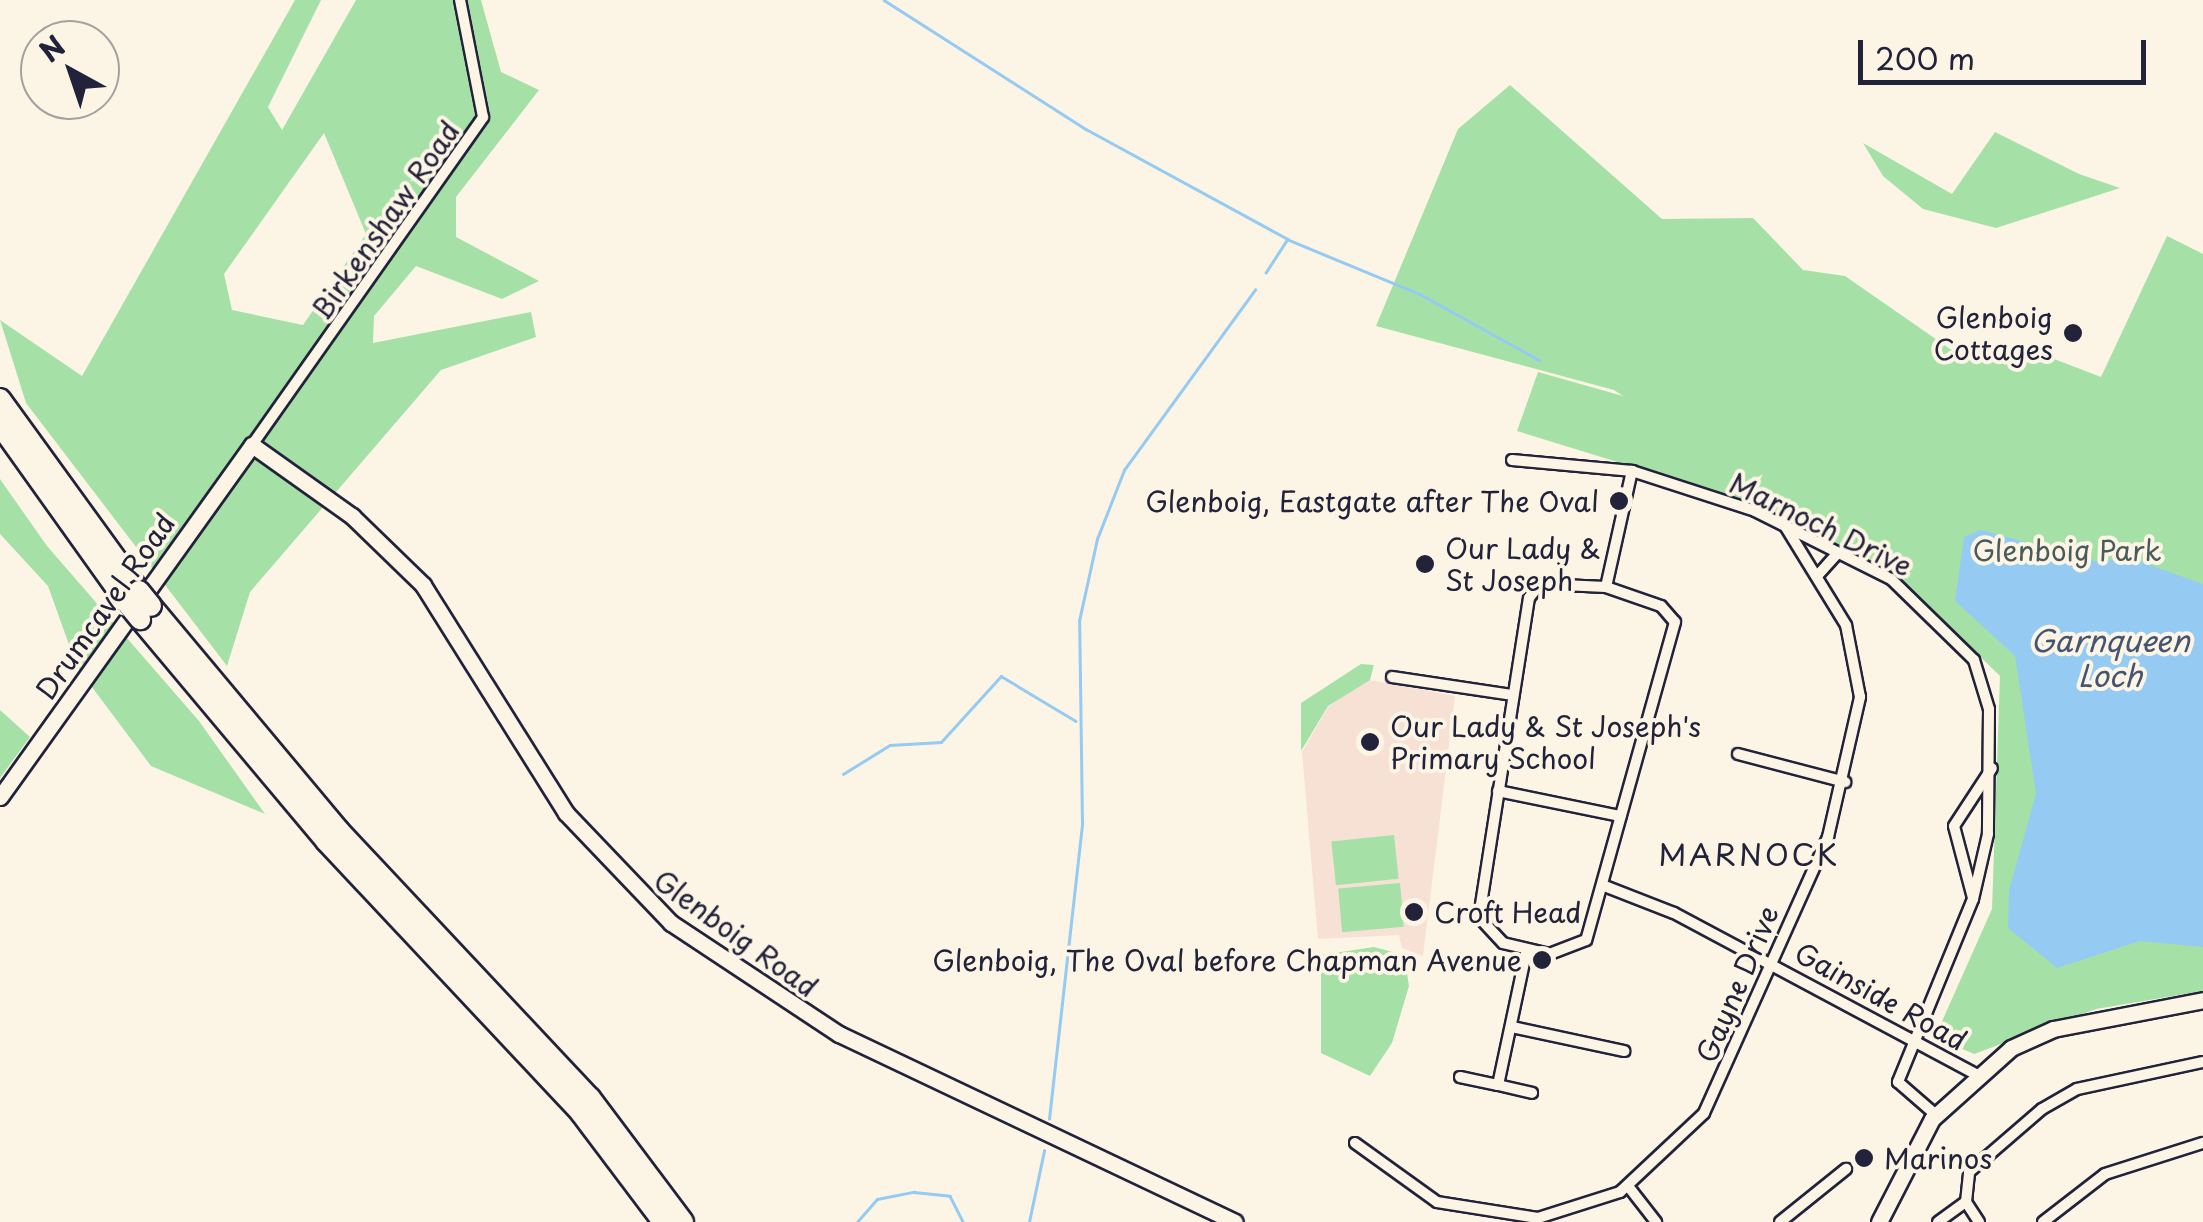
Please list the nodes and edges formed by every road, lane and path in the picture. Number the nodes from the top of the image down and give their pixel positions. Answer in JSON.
{"nodes":[{"id":1,"x":460,"y":0,"type":"edge"},
{"id":2,"x":0,"y":399,"type":"edge"},
{"id":3,"x":0,"y":426,"type":"edge"},
{"id":4,"x":252,"y":445,"type":"junction"},
{"id":5,"x":1512,"y":460,"type":"dead end"},
{"id":6,"x":1632,"y":471,"type":"junction"},
{"id":7,"x":1785,"y":526,"type":"junction"},
{"id":8,"x":1838,"y":553,"type":"junction"},
{"id":9,"x":1818,"y":574,"type":"junction"},
{"id":10,"x":1606,"y":586,"type":"junction"},
{"id":11,"x":139,"y":605,"type":"junction"},
{"id":12,"x":1392,"y":677,"type":"dead end"},
{"id":13,"x":1512,"y":695,"type":"junction"},
{"id":14,"x":1738,"y":754,"type":"dead end"},
{"id":15,"x":1992,"y":768,"type":"junction"},
{"id":16,"x":1846,"y":782,"type":"junction"},
{"id":17,"x":1498,"y":791,"type":"junction"},
{"id":18,"x":0,"y":796,"type":"edge"},
{"id":19,"x":1620,"y":816,"type":"junction"},
{"id":20,"x":1602,"y":885,"type":"junction"},
{"id":21,"x":1973,"y":900,"type":"junction"},
{"id":22,"x":1526,"y":952,"type":"junction"},
{"id":23,"x":1768,"y":960,"type":"junction"},
{"id":24,"x":2203,"y":1000,"type":"edge"},
{"id":25,"x":1512,"y":1026,"type":"junction"},
{"id":26,"x":1914,"y":1040,"type":"junction"},
{"id":27,"x":1624,"y":1052,"type":"dead end"},
{"id":28,"x":2203,"y":1062,"type":"edge"},
{"id":29,"x":1974,"y":1074,"type":"junction"},
{"id":30,"x":1460,"y":1076,"type":"dead end"},
{"id":31,"x":1498,"y":1085,"type":"junction"},
{"id":32,"x":1532,"y":1093,"type":"dead end"},
{"id":33,"x":1936,"y":1115,"type":"junction"},
{"id":34,"x":1354,"y":1143,"type":"dead end"},
{"id":35,"x":2203,"y":1143,"type":"edge"},
{"id":36,"x":1846,"y":1169,"type":"dead end"},
{"id":37,"x":1628,"y":1186,"type":"junction"},
{"id":38,"x":1966,"y":1202,"type":"junction"},
{"id":39,"x":1546,"y":1219,"type":"edge"},
{"id":40,"x":663,"y":1222,"type":"edge"},
{"id":41,"x":683,"y":1222,"type":"edge"},
{"id":42,"x":1235,"y":1222,"type":"edge"},
{"id":43,"x":1656,"y":1222,"type":"edge"},
{"id":44,"x":1780,"y":1222,"type":"edge"},
{"id":45,"x":1879,"y":1222,"type":"edge"},
{"id":46,"x":1938,"y":1222,"type":"edge"},
{"id":47,"x":1979,"y":1222,"type":"edge"},
{"id":48,"x":2042,"y":1222,"type":"edge"}],
"edges":[{"from":1,"to":4,"type":"street","name":"Birkenshaw Road"},
{"from":2,"to":11,"type":"highway"},
{"from":3,"to":11,"type":"highway"},
{"from":4,"to":18,"type":"street","name":"Drumcavel Road"},
{"from":4,"to":42,"type":"street","name":"Glenboig Road"},
{"from":5,"to":6,"type":"street","name":"Marnoch Drive"},
{"from":6,"to":7,"type":"street","name":"Marnoch Drive"},
{"from":6,"to":10,"type":"street"},
{"from":7,"to":8,"type":"street","name":"Marnoch Drive"},
{"from":7,"to":9,"type":"street","name":"Gayne Drive"},
{"from":8,"to":9,"type":"street"},
{"from":8,"to":15,"type":"street","name":"Marnoch Drive"},
{"from":9,"to":16,"type":"street","name":"Gayne Drive"},
{"from":10,"to":13,"type":"street"},
{"from":10,"to":19,"type":"street"},
{"from":11,"to":40,"type":"highway"},
{"from":11,"to":41,"type":"highway"},
{"from":12,"to":13,"type":"street"},
{"from":13,"to":17,"type":"street"},
{"from":14,"to":16,"type":"street"},
{"from":15,"to":21,"type":"street","name":"Marnoch Drive"},
{"from":15,"to":21,"type":"street"},
{"from":16,"to":23,"type":"street","name":"Gayne Drive"},
{"from":17,"to":19,"type":"street"},
{"from":17,"to":22,"type":"street"},
{"from":19,"to":20,"type":"street"},
{"from":20,"to":22,"type":"street"},
{"from":20,"to":23,"type":"street","name":"Gainside Road"},
{"from":21,"to":26,"type":"street","name":"Marnoch Drive"},
{"from":22,"to":25,"type":"street"},
{"from":23,"to":26,"type":"street","name":"Gainside Road"},
{"from":23,"to":37,"type":"street","name":"Gayne Drive"},
{"from":24,"to":29,"type":"street"},
{"from":25,"to":27,"type":"street"},
{"from":25,"to":31,"type":"street"},
{"from":26,"to":29,"type":"street","name":"Gainside Road"},
{"from":26,"to":33,"type":"street","name":"Marnoch Drive"},
{"from":28,"to":38,"type":"street"},
{"from":29,"to":33,"type":"street"},
{"from":30,"to":31,"type":"street"},
{"from":31,"to":32,"type":"street"},
{"from":33,"to":45,"type":"street"},
{"from":34,"to":39,"type":"street","name":"Gayne Drive"},
{"from":35,"to":48,"type":"street"},
{"from":36,"to":44,"type":"street"},
{"from":37,"to":39,"type":"street","name":"Gayne Drive"},
{"from":37,"to":43,"type":"street"},
{"from":38,"to":46,"type":"street"},
{"from":38,"to":47,"type":"street"}]}
